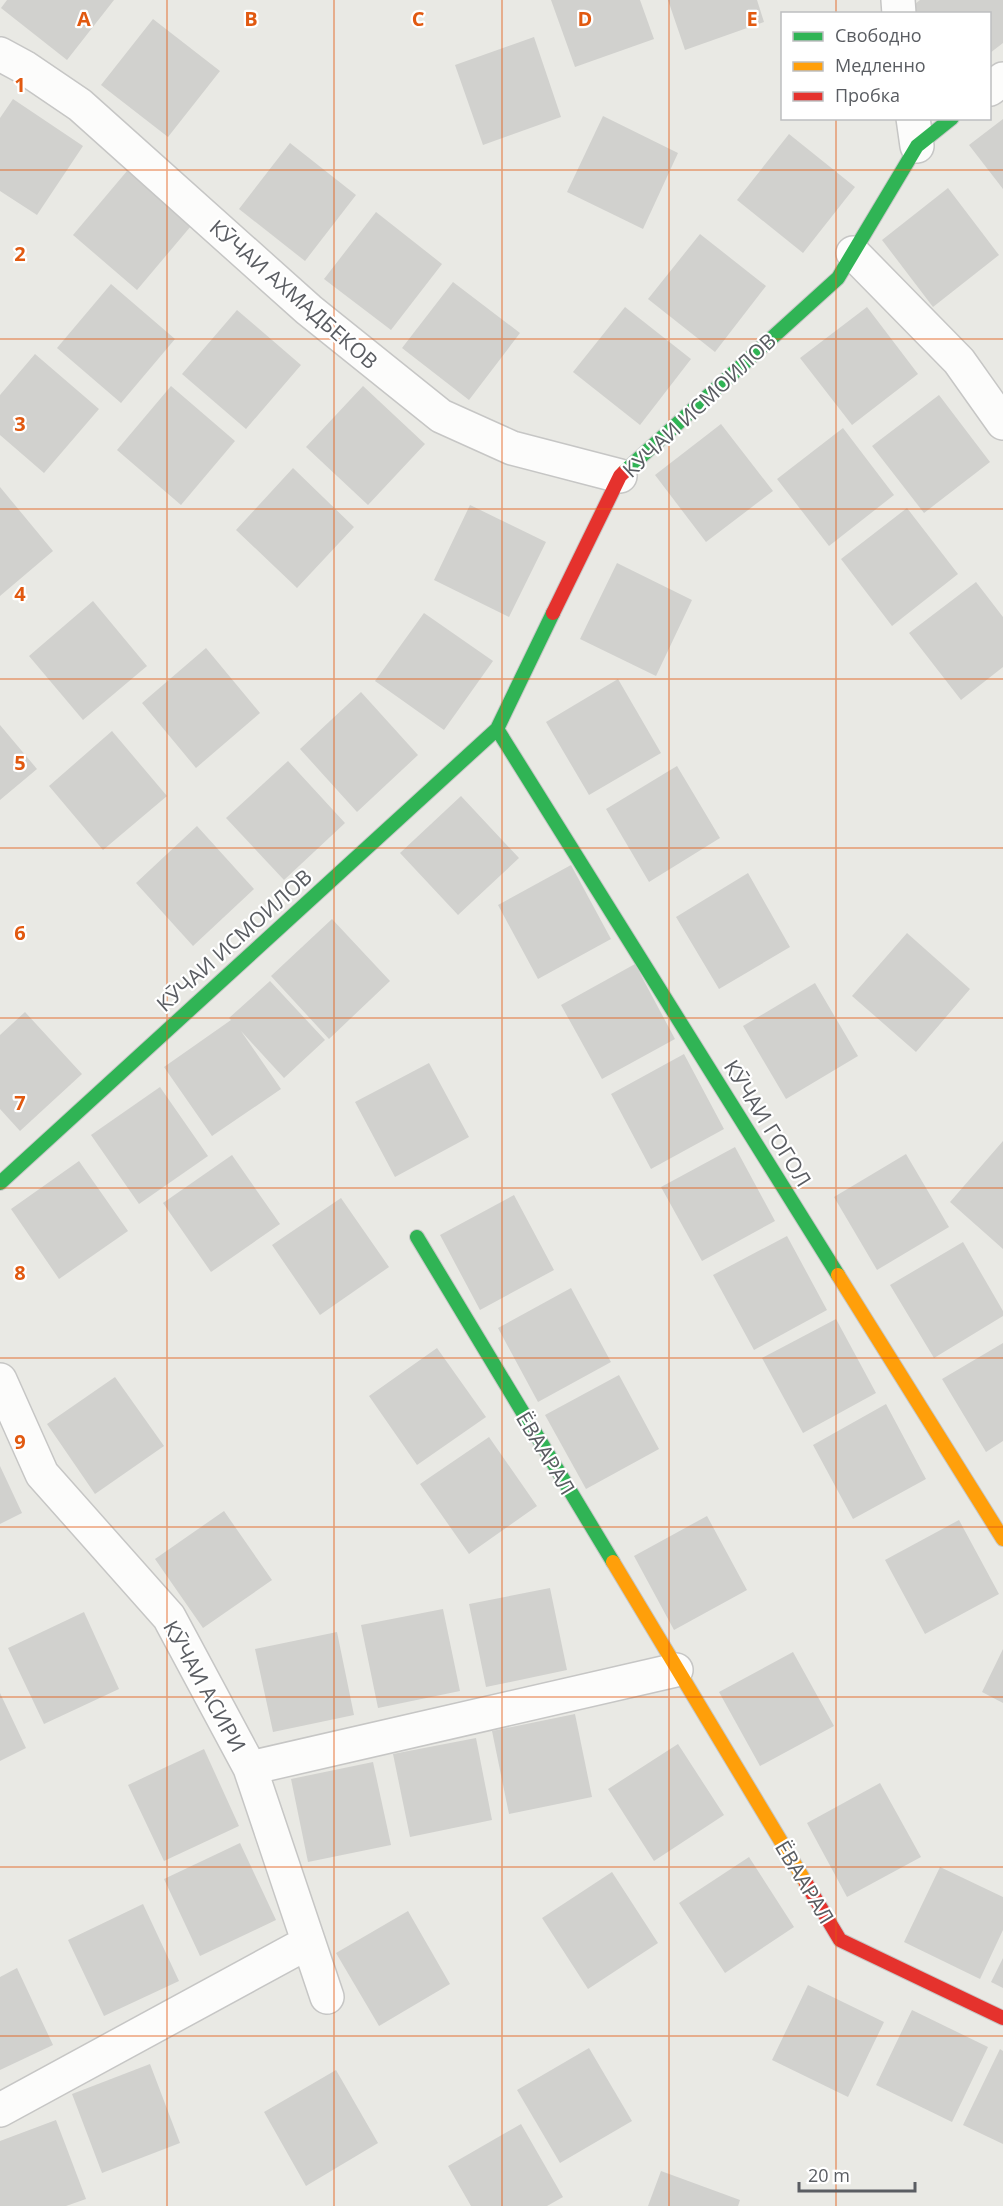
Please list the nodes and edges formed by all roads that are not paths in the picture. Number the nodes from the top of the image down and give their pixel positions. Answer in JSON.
{"nodes":[{"id":1,"x":0,"y":54,"type":"edge"},
{"id":2,"x":1003,"y":79,"type":"edge"},
{"id":3,"x":991,"y":88,"type":"edge"},
{"id":4,"x":947,"y":120,"type":"edge"},
{"id":5,"x":915,"y":132,"type":"edge"},
{"id":6,"x":853,"y":253,"type":"junction"},
{"id":7,"x":1003,"y":423,"type":"edge"},
{"id":8,"x":620,"y":476,"type":"junction"},
{"id":9,"x":497,"y":729,"type":"junction"},
{"id":10,"x":0,"y":1183,"type":"edge"},
{"id":11,"x":417,"y":1237,"type":"dead end"},
{"id":12,"x":0,"y":1380,"type":"edge"},
{"id":13,"x":1003,"y":1539,"type":"edge"},
{"id":14,"x":676,"y":1670,"type":"junction"},
{"id":15,"x":250,"y":1768,"type":"junction"},
{"id":16,"x":307,"y":1943,"type":"junction"},
{"id":17,"x":327,"y":1997,"type":"dead end"},
{"id":18,"x":1003,"y":2018,"type":"edge"},
{"id":19,"x":0,"y":2110,"type":"edge"}],
"edges":[{"from":1,"to":8,"type":"street","name":"КӮЧАИ АХМАДБЕКОВ"},
{"from":2,"to":3,"type":"street"},
{"from":4,"to":5,"type":"street","name":"КУЧАИ ИСМОИЛОВ"},
{"from":5,"to":6,"type":"street","name":"КУЧАИ ИСМОИЛОВ"},
{"from":6,"to":7,"type":"street"},
{"from":6,"to":8,"type":"street","name":"КУЧАИ ИСМОИЛОВ"},
{"from":8,"to":9,"type":"street","name":"КУЧАИ ИСМОИЛОВ"},
{"from":9,"to":10,"type":"street","name":"КӮЧАИ ИСМОИЛОВ"},
{"from":9,"to":13,"type":"street","name":"КӮЧАИ ГОГОЛ"},
{"from":11,"to":14,"type":"street","name":"ЁВААРАЛ"},
{"from":12,"to":15,"type":"street","name":"КӮЧАИ АСИРИ"},
{"from":14,"to":15,"type":"street"},
{"from":14,"to":18,"type":"street","name":"ЁВААРАЛ"},
{"from":15,"to":16,"type":"street","name":"КӮЧАИ АСИРИ"},
{"from":16,"to":17,"type":"street","name":"КӮЧАИ АСИРИ"},
{"from":16,"to":19,"type":"street"}]}
